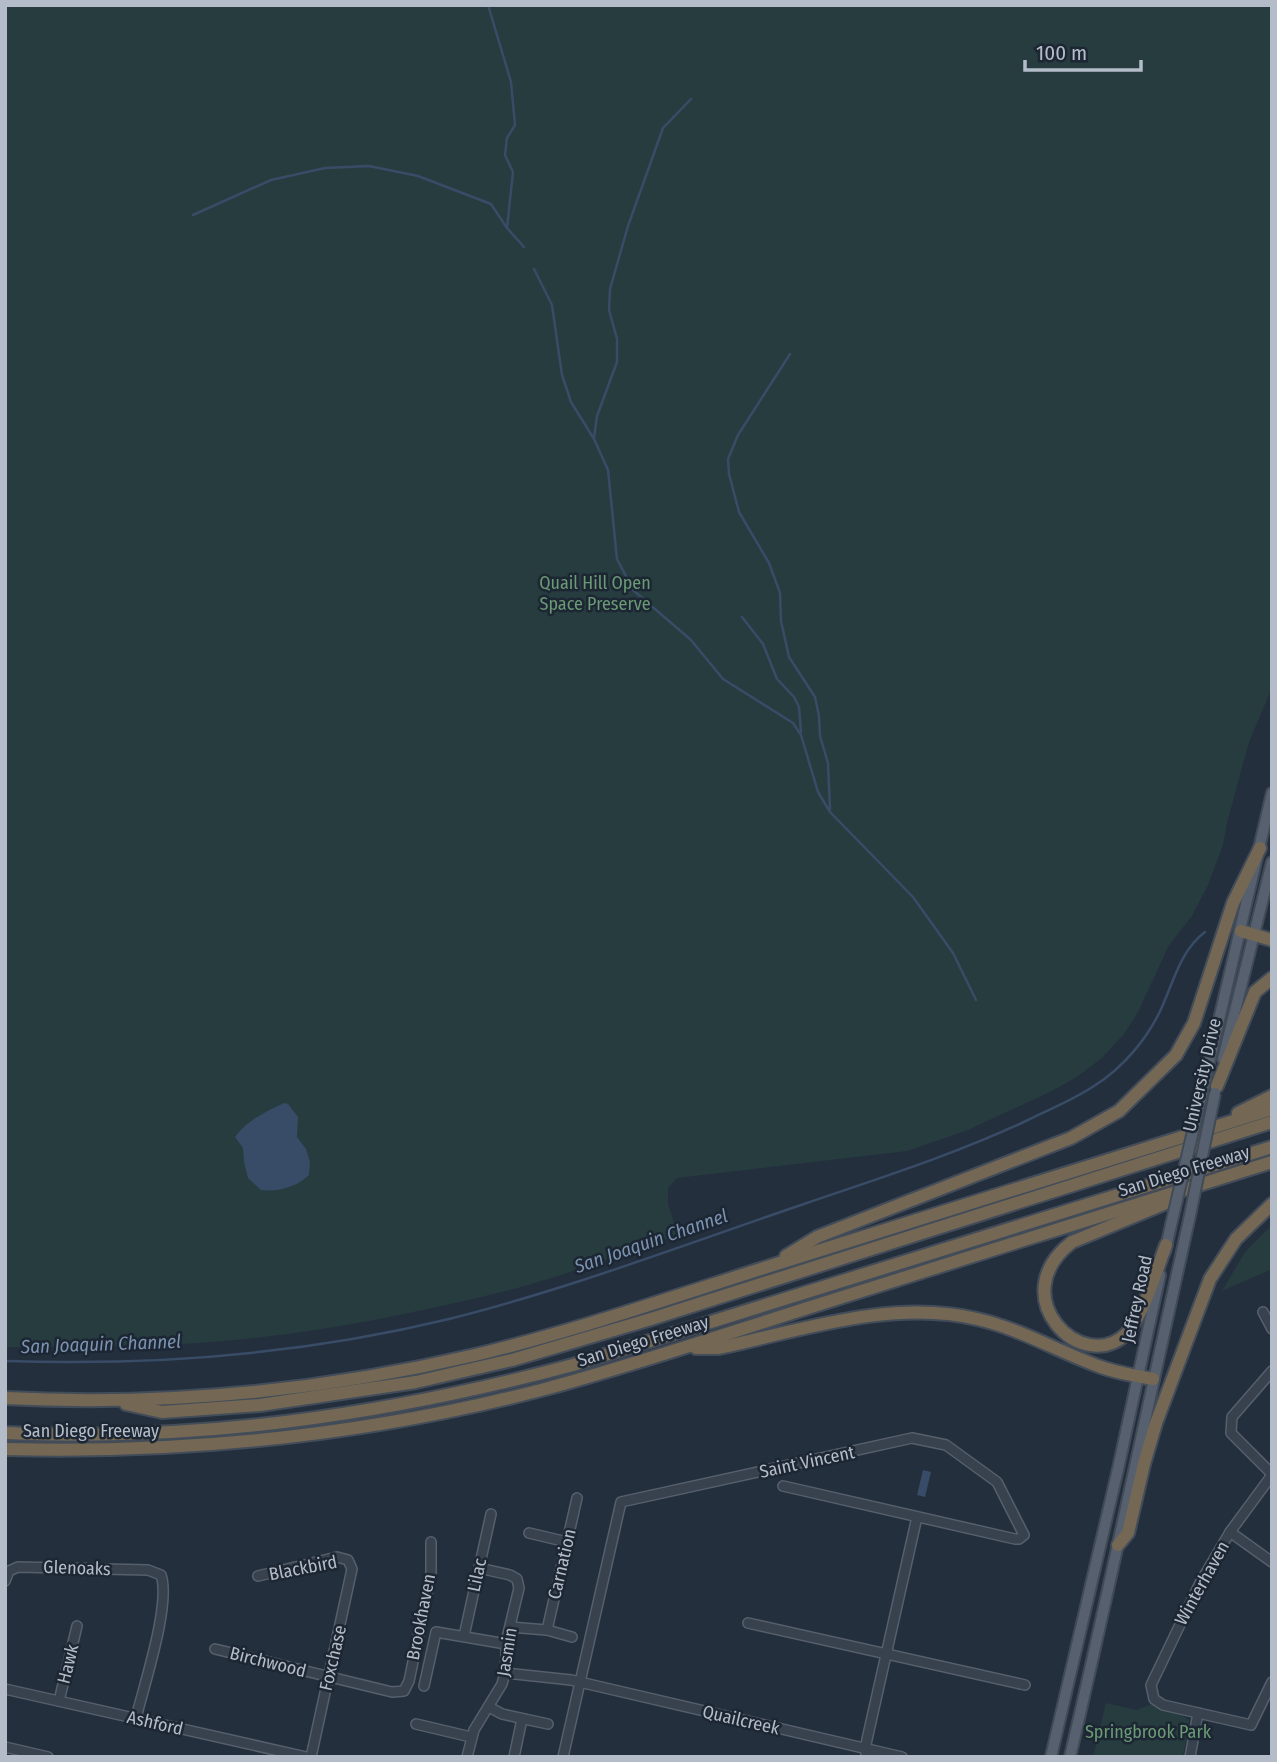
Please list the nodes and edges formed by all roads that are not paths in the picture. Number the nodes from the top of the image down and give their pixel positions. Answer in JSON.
{"nodes":[{"id":1,"x":1272,"y":793,"type":"edge"},
{"id":2,"x":1260,"y":848,"type":"junction"},
{"id":3,"x":1272,"y":862,"type":"edge"},
{"id":4,"x":1241,"y":931,"type":"junction"},
{"id":5,"x":1254,"y":935,"type":"junction"},
{"id":6,"x":1272,"y":940,"type":"edge"},
{"id":7,"x":1272,"y":978,"type":"edge"},
{"id":8,"x":1216,"y":1090,"type":"junction"},
{"id":9,"x":1272,"y":1096,"type":"edge"},
{"id":10,"x":1272,"y":1109,"type":"edge"},
{"id":11,"x":1272,"y":1122,"type":"edge"},
{"id":12,"x":1216,"y":1126,"type":"junction"},
{"id":13,"x":1272,"y":1147,"type":"edge"},
{"id":14,"x":1272,"y":1162,"type":"edge"},
{"id":15,"x":1220,"y":1178,"type":"junction"},
{"id":16,"x":1272,"y":1204,"type":"edge"},
{"id":17,"x":1166,"y":1245,"type":"junction"},
{"id":18,"x":767,"y":1267,"type":"junction"},
{"id":19,"x":1264,"y":1312,"type":"dead end"},
{"id":20,"x":1272,"y":1329,"type":"edge"},
{"id":21,"x":678,"y":1349,"type":"junction"},
{"id":22,"x":1272,"y":1371,"type":"edge"},
{"id":23,"x":1139,"y":1376,"type":"junction"},
{"id":24,"x":1153,"y":1379,"type":"junction"},
{"id":25,"x":5,"y":1398,"type":"edge"},
{"id":26,"x":105,"y":1400,"type":"junction"},
{"id":27,"x":5,"y":1433,"type":"edge"},
{"id":28,"x":5,"y":1449,"type":"edge"},
{"id":29,"x":1272,"y":1475,"type":"edge"},
{"id":30,"x":783,"y":1486,"type":"dead end"},
{"id":31,"x":577,"y":1498,"type":"dead end"},
{"id":32,"x":491,"y":1514,"type":"dead end"},
{"id":33,"x":917,"y":1517,"type":"junction"},
{"id":34,"x":1230,"y":1532,"type":"junction"},
{"id":35,"x":529,"y":1533,"type":"dead end"},
{"id":36,"x":431,"y":1542,"type":"dead end"},
{"id":37,"x":567,"y":1542,"type":"junction"},
{"id":38,"x":1118,"y":1545,"type":"junction"},
{"id":39,"x":348,"y":1560,"type":"joint"},
{"id":40,"x":1272,"y":1562,"type":"edge"},
{"id":41,"x":479,"y":1568,"type":"junction"},
{"id":42,"x":258,"y":1576,"type":"dead end"},
{"id":43,"x":5,"y":1581,"type":"edge"},
{"id":44,"x":748,"y":1623,"type":"dead end"},
{"id":45,"x":77,"y":1626,"type":"dead end"},
{"id":46,"x":510,"y":1627,"type":"junction"},
{"id":47,"x":547,"y":1630,"type":"junction"},
{"id":48,"x":464,"y":1636,"type":"junction"},
{"id":49,"x":572,"y":1637,"type":"dead end"},
{"id":50,"x":506,"y":1644,"type":"junction"},
{"id":51,"x":215,"y":1650,"type":"dead end"},
{"id":52,"x":886,"y":1654,"type":"junction"},
{"id":53,"x":505,"y":1673,"type":"junction"},
{"id":54,"x":329,"y":1677,"type":"junction"},
{"id":55,"x":1272,"y":1682,"type":"edge"},
{"id":56,"x":580,"y":1683,"type":"junction"},
{"id":57,"x":1025,"y":1685,"type":"dead end"},
{"id":58,"x":424,"y":1686,"type":"dead end"},
{"id":59,"x":5,"y":1689,"type":"edge"},
{"id":60,"x":404,"y":1691,"type":"joint"},
{"id":61,"x":59,"y":1701,"type":"junction"},
{"id":62,"x":489,"y":1707,"type":"junction"},
{"id":63,"x":1199,"y":1713,"type":"junction"},
{"id":64,"x":136,"y":1718,"type":"junction"},
{"id":65,"x":522,"y":1719,"type":"junction"},
{"id":66,"x":416,"y":1724,"type":"dead end"},
{"id":67,"x":548,"y":1724,"type":"dead end"},
{"id":68,"x":471,"y":1737,"type":"junction"},
{"id":69,"x":5,"y":1747,"type":"edge"},
{"id":70,"x":866,"y":1753,"type":"edge"},
{"id":71,"x":48,"y":1757,"type":"edge"},
{"id":72,"x":306,"y":1757,"type":"edge"},
{"id":73,"x":311,"y":1757,"type":"edge"},
{"id":74,"x":467,"y":1757,"type":"edge"},
{"id":75,"x":514,"y":1757,"type":"edge"},
{"id":76,"x":563,"y":1757,"type":"edge"},
{"id":77,"x":856,"y":1757,"type":"edge"},
{"id":78,"x":902,"y":1757,"type":"edge"},
{"id":79,"x":1051,"y":1757,"type":"edge"},
{"id":80,"x":1070,"y":1757,"type":"edge"},
{"id":81,"x":1190,"y":1757,"type":"edge"}],
"edges":[{"from":1,"to":2,"type":"main road"},
{"from":2,"to":4,"type":"main road","name":"Jeffrey Road"},
{"from":2,"to":18,"type":"highway"},
{"from":3,"to":5,"type":"main road","name":"University Drive"},
{"from":4,"to":5,"type":"highway"},
{"from":4,"to":17,"type":"main road","name":"Jeffrey Road","bridge":true},
{"from":5,"to":6,"type":"highway"},
{"from":5,"to":8,"type":"main road","name":"University Drive"},
{"from":7,"to":8,"type":"highway"},
{"from":8,"to":24,"type":"main road","name":"University Drive","bridge":true},
{"from":9,"to":12,"type":"highway"},
{"from":10,"to":12,"type":"highway","name":"San Diego Freeway"},
{"from":11,"to":26,"type":"highway","name":"San Diego Freeway"},
{"from":12,"to":18,"type":"highway","name":"San Diego Freeway"},
{"from":13,"to":27,"type":"highway"},
{"from":14,"to":15,"type":"highway","name":"San Diego Freeway"},
{"from":15,"to":17,"type":"highway"},
{"from":15,"to":21,"type":"highway","name":"San Diego Freeway"},
{"from":16,"to":38,"type":"highway"},
{"from":17,"to":23,"type":"main road","name":"Jeffrey Road"},
{"from":18,"to":26,"type":"highway","name":"San Diego Freeway"},
{"from":19,"to":20,"type":"street"},
{"from":21,"to":23,"type":"highway"},
{"from":21,"to":28,"type":"highway","name":"San Diego Freeway"},
{"from":22,"to":29,"type":"street"},
{"from":23,"to":24,"type":"highway"},
{"from":23,"to":79,"type":"main road","name":"Jeffrey Road"},
{"from":24,"to":38,"type":"main road"},
{"from":25,"to":26,"type":"highway","name":"San Diego Freeway"},
{"from":29,"to":34,"type":"street","name":"Winterhaven"},
{"from":30,"to":33,"type":"street","name":"Saint Vincent"},
{"from":31,"to":37,"type":"street","name":"Carnation"},
{"from":32,"to":41,"type":"street","name":"Lilac"},
{"from":33,"to":52,"type":"street"},
{"from":33,"to":56,"type":"street","name":"Saint Vincent"},
{"from":34,"to":40,"type":"street"},
{"from":34,"to":63,"type":"street","name":"Winterhaven"},
{"from":35,"to":37,"type":"street"},
{"from":36,"to":60,"type":"street","name":"Brookhaven"},
{"from":37,"to":47,"type":"street","name":"Carnation"},
{"from":38,"to":80,"type":"main road"},
{"from":39,"to":42,"type":"street","name":"Blackbird"},
{"from":39,"to":54,"type":"street","name":"Foxchase"},
{"from":41,"to":46,"type":"street","name":"Jasmin"},
{"from":41,"to":48,"type":"street","name":"Lilac"},
{"from":43,"to":64,"type":"street","name":"Glenoaks"},
{"from":44,"to":52,"type":"street"},
{"from":45,"to":61,"type":"street","name":"Hawk"},
{"from":46,"to":47,"type":"street"},
{"from":46,"to":50,"type":"street","name":"Jasmin"},
{"from":47,"to":49,"type":"street"},
{"from":48,"to":50,"type":"street"},
{"from":48,"to":58,"type":"street"},
{"from":50,"to":53,"type":"street","name":"Jasmin"},
{"from":51,"to":54,"type":"street","name":"Birchwood"},
{"from":52,"to":57,"type":"street"},
{"from":52,"to":70,"type":"street"},
{"from":53,"to":56,"type":"street","name":"Quailcreek"},
{"from":53,"to":62,"type":"street","name":"Jasmin"},
{"from":54,"to":60,"type":"street","name":"Birchwood"},
{"from":54,"to":73,"type":"street","name":"Foxchase"},
{"from":55,"to":63,"type":"street"},
{"from":56,"to":70,"type":"street","name":"Quailcreek"},
{"from":56,"to":76,"type":"street"},
{"from":59,"to":61,"type":"street","name":"Ashford"},
{"from":61,"to":64,"type":"street","name":"Ashford"},
{"from":62,"to":65,"type":"street"},
{"from":62,"to":68,"type":"street","name":"Jasmin"},
{"from":63,"to":81,"type":"street"},
{"from":64,"to":72,"type":"street","name":"Ashford"},
{"from":65,"to":67,"type":"street"},
{"from":65,"to":75,"type":"street"},
{"from":66,"to":68,"type":"street"},
{"from":68,"to":74,"type":"street","name":"Jasmin"},
{"from":69,"to":71,"type":"street"},
{"from":70,"to":77,"type":"street"},
{"from":70,"to":78,"type":"street","name":"Quailcreek"}]}
